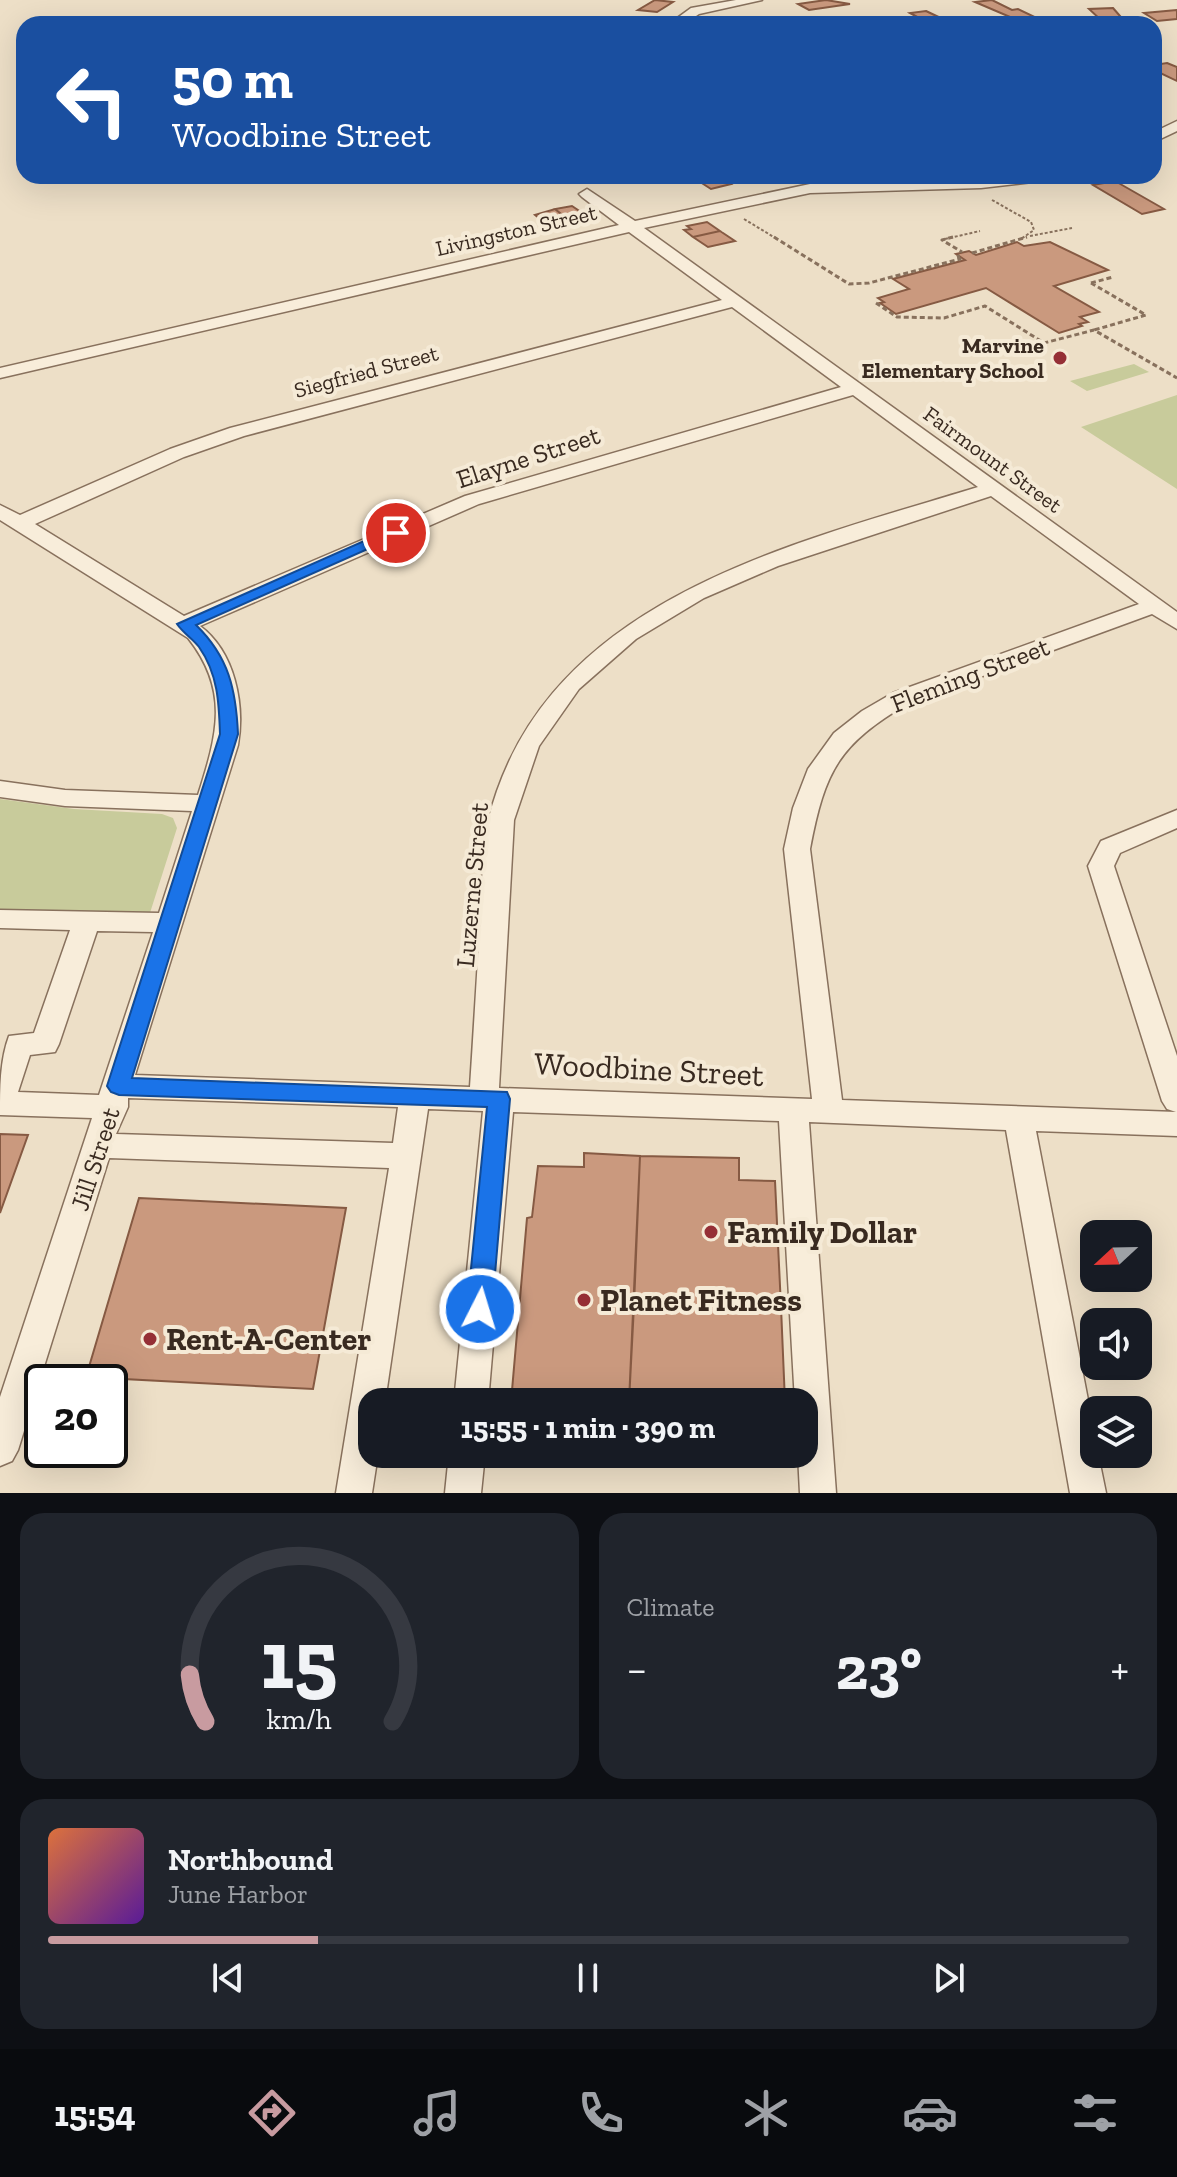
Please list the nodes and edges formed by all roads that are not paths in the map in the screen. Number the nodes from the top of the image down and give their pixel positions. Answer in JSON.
{"nodes":[{"id":1,"x":756,"y":0,"type":"edge"},
{"id":2,"x":687,"y":16,"type":"edge"},
{"id":3,"x":843,"y":184,"type":"edge"},
{"id":4,"x":587,"y":194,"type":"dead end"},
{"id":5,"x":631,"y":226,"type":"junction"},
{"id":6,"x":736,"y":301,"type":"junction"},
{"id":7,"x":0,"y":373,"type":"edge"},
{"id":8,"x":855,"y":389,"type":"junction"},
{"id":9,"x":993,"y":489,"type":"junction"},
{"id":10,"x":0,"y":511,"type":"edge"},
{"id":11,"x":19,"y":523,"type":"junction"},
{"id":12,"x":1155,"y":606,"type":"junction"},
{"id":13,"x":1177,"y":622,"type":"edge"},
{"id":14,"x":185,"y":624,"type":"junction"},
{"id":15,"x":0,"y":789,"type":"edge"},
{"id":16,"x":207,"y":803,"type":"junction"},
{"id":17,"x":1177,"y":818,"type":"edge"},
{"id":18,"x":0,"y":919,"type":"edge"},
{"id":19,"x":87,"y":921,"type":"junction"},
{"id":20,"x":169,"y":923,"type":"junction"},
{"id":21,"x":415,"y":1096,"type":"junction"},
{"id":22,"x":116,"y":1097,"type":"junction"},
{"id":23,"x":492,"y":1098,"type":"junction"},
{"id":24,"x":1177,"y":1101,"type":"edge"},
{"id":25,"x":0,"y":1102,"type":"edge"},
{"id":26,"x":793,"y":1112,"type":"junction"},
{"id":27,"x":829,"y":1114,"type":"junction"},
{"id":28,"x":1019,"y":1119,"type":"junction"},
{"id":29,"x":1177,"y":1124,"type":"edge"},
{"id":30,"x":100,"y":1146,"type":"junction"},
{"id":31,"x":405,"y":1156,"type":"junction"},
{"id":32,"x":472,"y":1388,"type":"edge"},
{"id":33,"x":0,"y":1450,"type":"edge"},
{"id":34,"x":466,"y":1468,"type":"edge"},
{"id":35,"x":354,"y":1493,"type":"edge"},
{"id":36,"x":463,"y":1493,"type":"edge"},
{"id":37,"x":818,"y":1493,"type":"edge"},
{"id":38,"x":1088,"y":1493,"type":"edge"}],
"edges":[{"from":1,"to":2,"type":"street"},
{"from":3,"to":5,"type":"street","name":"Livingston Street"},
{"from":4,"to":5,"type":"street","name":"Fairmount Street"},
{"from":5,"to":6,"type":"street","name":"Fairmount Street"},
{"from":5,"to":7,"type":"street","name":"Livingston Street"},
{"from":6,"to":8,"type":"street","name":"Fairmount Street"},
{"from":6,"to":11,"type":"street","name":"Siegfried Street"},
{"from":8,"to":9,"type":"street","name":"Fairmount Street"},
{"from":8,"to":14,"type":"street","name":"Elayne Street"},
{"from":9,"to":12,"type":"street","name":"Fairmount Street"},
{"from":9,"to":23,"type":"street","name":"Luzerne Street"},
{"from":10,"to":11,"type":"street","name":"Jill Street"},
{"from":11,"to":14,"type":"street","name":"Jill Street"},
{"from":12,"to":13,"type":"street","name":"Fairmount Street"},
{"from":12,"to":27,"type":"street","name":"Fleming Street"},
{"from":14,"to":16,"type":"street","name":"Jill Street"},
{"from":15,"to":16,"type":"street"},
{"from":16,"to":20,"type":"street","name":"Jill Street"},
{"from":17,"to":24,"type":"street"},
{"from":18,"to":19,"type":"street"},
{"from":19,"to":20,"type":"street"},
{"from":19,"to":25,"type":"street"},
{"from":20,"to":22,"type":"street","name":"Jill Street"},
{"from":21,"to":22,"type":"street","name":"Woodbine Street"},
{"from":21,"to":23,"type":"street","name":"Woodbine Street"},
{"from":21,"to":31,"type":"street"},
{"from":22,"to":25,"type":"street","name":"Woodbine Street"},
{"from":22,"to":30,"type":"street","name":"Jill Street"},
{"from":23,"to":26,"type":"street","name":"Woodbine Street"},
{"from":23,"to":32,"type":"street","name":"Luzerne Street"},
{"from":26,"to":27,"type":"street","name":"Woodbine Street"},
{"from":26,"to":37,"type":"street"},
{"from":27,"to":28,"type":"street","name":"Woodbine Street"},
{"from":28,"to":29,"type":"street","name":"Woodbine Street"},
{"from":28,"to":38,"type":"street"},
{"from":30,"to":31,"type":"street"},
{"from":30,"to":33,"type":"street","name":"Jill Street"},
{"from":31,"to":35,"type":"street"},
{"from":34,"to":36,"type":"street"}]}
